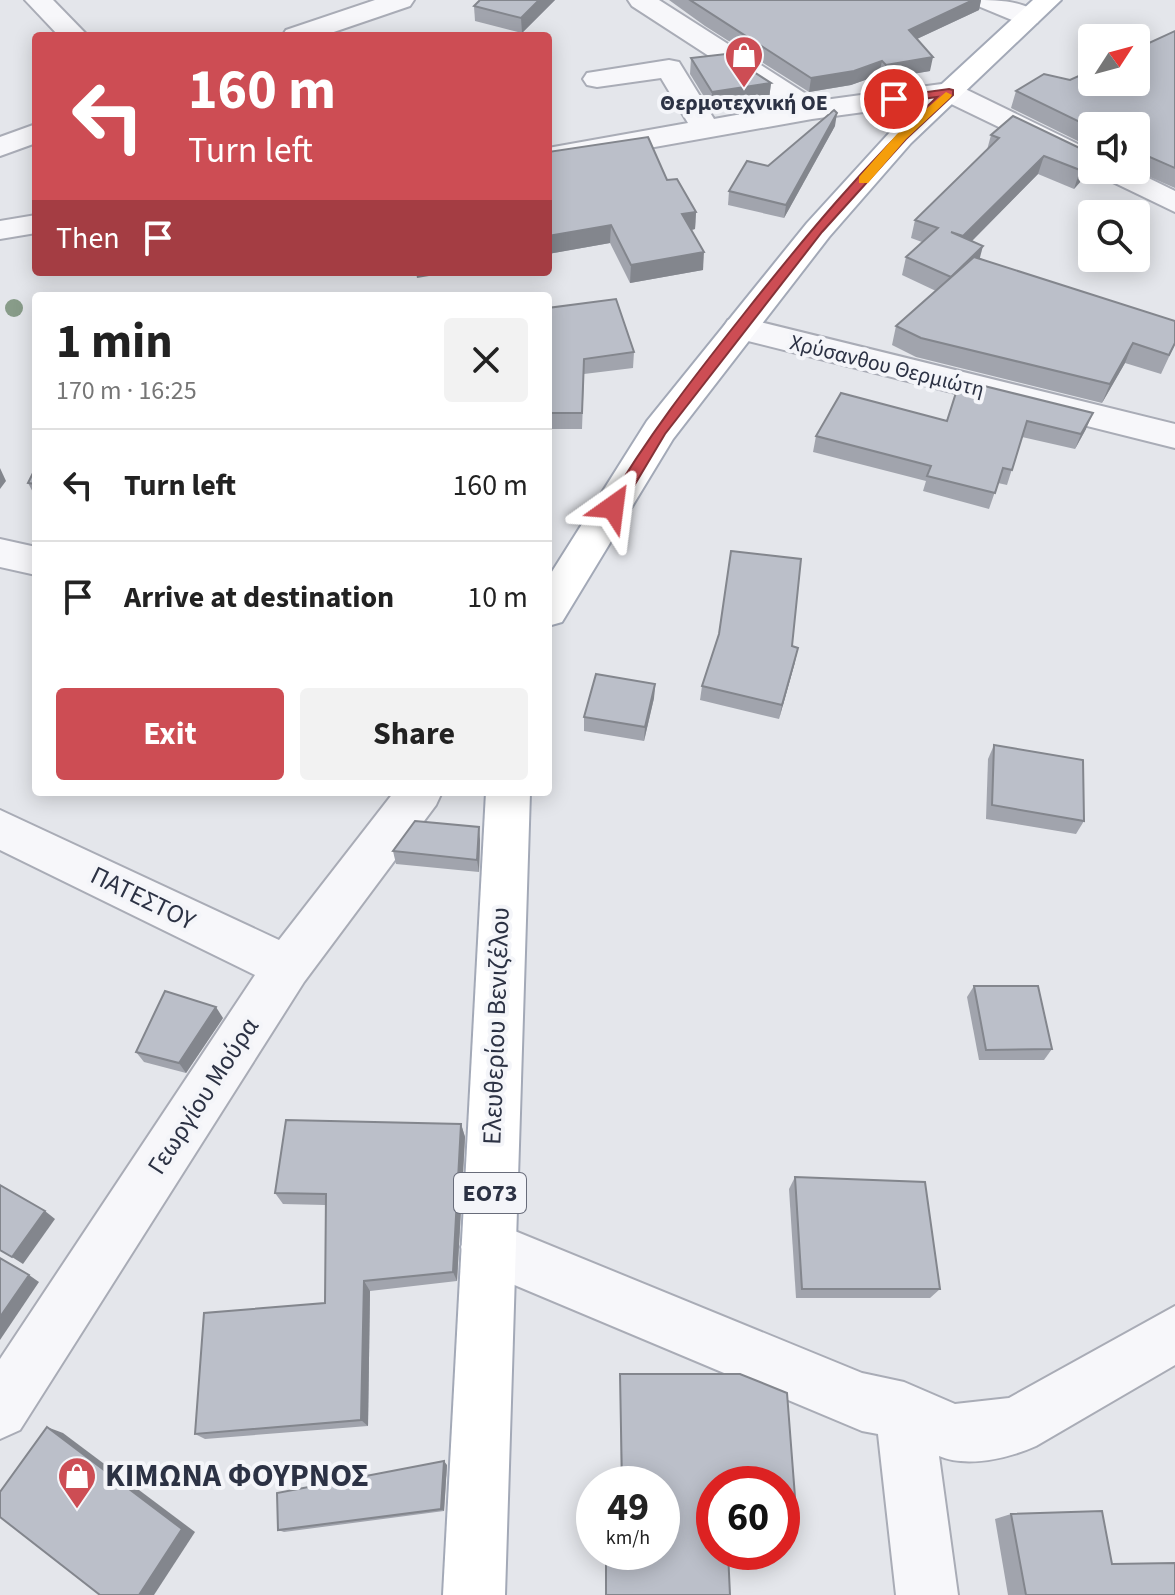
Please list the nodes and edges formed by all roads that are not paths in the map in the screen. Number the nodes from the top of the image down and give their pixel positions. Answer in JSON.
{"nodes":[{"id":1,"x":38,"y":0,"type":"edge"},
{"id":2,"x":401,"y":0,"type":"edge"},
{"id":3,"x":641,"y":0,"type":"edge"},
{"id":4,"x":987,"y":0,"type":"edge"},
{"id":5,"x":1038,"y":8,"type":"edge"},
{"id":6,"x":70,"y":32,"type":"edge"},
{"id":7,"x":301,"y":32,"type":"edge"},
{"id":8,"x":597,"y":79,"type":"dead end"},
{"id":9,"x":949,"y":92,"type":"junction"},
{"id":10,"x":812,"y":110,"type":"junction"},
{"id":11,"x":706,"y":129,"type":"junction"},
{"id":12,"x":32,"y":135,"type":"edge"},
{"id":13,"x":0,"y":147,"type":"edge"},
{"id":14,"x":1078,"y":155,"type":"edge"},
{"id":15,"x":552,"y":156,"type":"edge"},
{"id":16,"x":1136,"y":184,"type":"edge"},
{"id":17,"x":1175,"y":203,"type":"edge"},
{"id":18,"x":32,"y":225,"type":"edge"},
{"id":19,"x":0,"y":230,"type":"edge"},
{"id":20,"x":740,"y":328,"type":"junction"},
{"id":21,"x":1175,"y":436,"type":"edge"},
{"id":22,"x":0,"y":553,"type":"edge"},
{"id":23,"x":32,"y":560,"type":"edge"},
{"id":24,"x":552,"y":605,"type":"edge"},
{"id":25,"x":417,"y":796,"type":"edge"},
{"id":26,"x":508,"y":796,"type":"edge"},
{"id":27,"x":0,"y":829,"type":"edge"},
{"id":28,"x":287,"y":967,"type":"junction"},
{"id":29,"x":488,"y":1247,"type":"junction"},
{"id":30,"x":1175,"y":1334,"type":"edge"},
{"id":31,"x":0,"y":1410,"type":"edge"},
{"id":32,"x":904,"y":1411,"type":"junction"},
{"id":33,"x":474,"y":1595,"type":"edge"},
{"id":34,"x":927,"y":1595,"type":"edge"}],
"edges":[{"from":1,"to":6,"type":"street"},
{"from":2,"to":7,"type":"street"},
{"from":3,"to":10,"type":"street"},
{"from":4,"to":5,"type":"street"},
{"from":5,"to":9,"type":"main road"},
{"from":8,"to":11,"type":"street"},
{"from":9,"to":10,"type":"street"},
{"from":9,"to":14,"type":"street"},
{"from":9,"to":20,"type":"main road"},
{"from":10,"to":11,"type":"street"},
{"from":11,"to":15,"type":"street"},
{"from":12,"to":13,"type":"street"},
{"from":16,"to":17,"type":"street"},
{"from":18,"to":19,"type":"street"},
{"from":20,"to":21,"type":"street","name":"Χρύσανθου Θερμιώτη"},
{"from":20,"to":24,"type":"main road"},
{"from":22,"to":23,"type":"street"},
{"from":25,"to":28,"type":"street","name":"Γεωργίου Μούρα"},
{"from":26,"to":29,"type":"main road","name":"Ελευθερίου Βενιζέλου","number":"ΕΟ73"},
{"from":27,"to":28,"type":"street","name":"ΠΑΤΕΣΤΟΥ"},
{"from":28,"to":31,"type":"street","name":"Γεωργίου Μούρα"},
{"from":29,"to":32,"type":"street"},
{"from":29,"to":33,"type":"main road","name":"Ελευθερίου Βενιζέλου","number":"ΕΟ73"},
{"from":30,"to":32,"type":"street"},
{"from":32,"to":34,"type":"street"}]}
